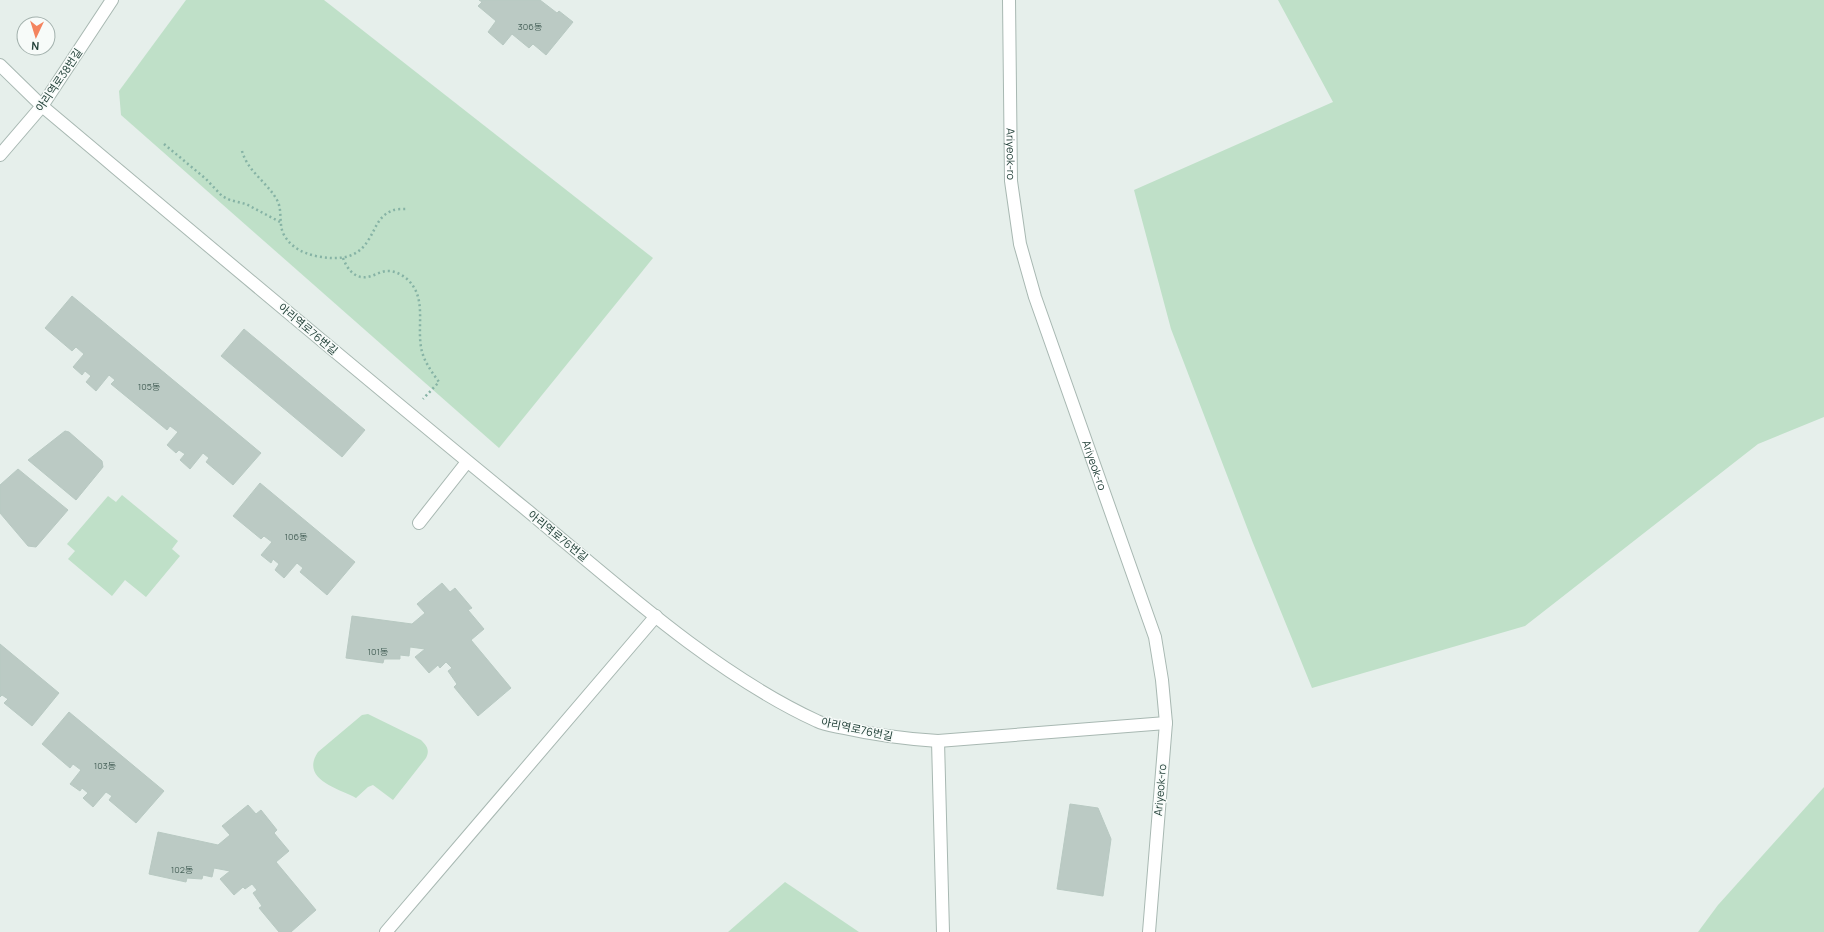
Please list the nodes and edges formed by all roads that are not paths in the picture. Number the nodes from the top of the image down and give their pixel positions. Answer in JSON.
{"nodes":[{"id":1,"x":112,"y":0,"type":"edge"},
{"id":2,"x":1009,"y":0,"type":"edge"},
{"id":3,"x":0,"y":65,"type":"edge"},
{"id":4,"x":42,"y":106,"type":"junction"},
{"id":5,"x":0,"y":155,"type":"edge"},
{"id":6,"x":467,"y":462,"type":"junction"},
{"id":7,"x":419,"y":523,"type":"dead end"},
{"id":8,"x":656,"y":616,"type":"junction"},
{"id":9,"x":1166,"y":723,"type":"junction"},
{"id":10,"x":938,"y":741,"type":"junction"},
{"id":11,"x":386,"y":932,"type":"edge"},
{"id":12,"x":944,"y":932,"type":"edge"},
{"id":13,"x":1149,"y":932,"type":"edge"}],
"edges":[{"from":1,"to":4,"type":"street","name":"아리역로38번길"},
{"from":2,"to":9,"type":"street","name":"Ariyeok-ro"},
{"from":3,"to":4,"type":"street","name":"아리역로76번길"},
{"from":4,"to":5,"type":"street","name":"아리역로38번길"},
{"from":4,"to":6,"type":"street","name":"아리역로76번길"},
{"from":6,"to":7,"type":"street"},
{"from":6,"to":8,"type":"street","name":"아리역로76번길"},
{"from":8,"to":10,"type":"street","name":"아리역로76번길"},
{"from":8,"to":11,"type":"street"},
{"from":9,"to":10,"type":"street","name":"아리역로76번길"},
{"from":9,"to":13,"type":"street","name":"Ariyeok-ro"},
{"from":10,"to":12,"type":"street"}]}
